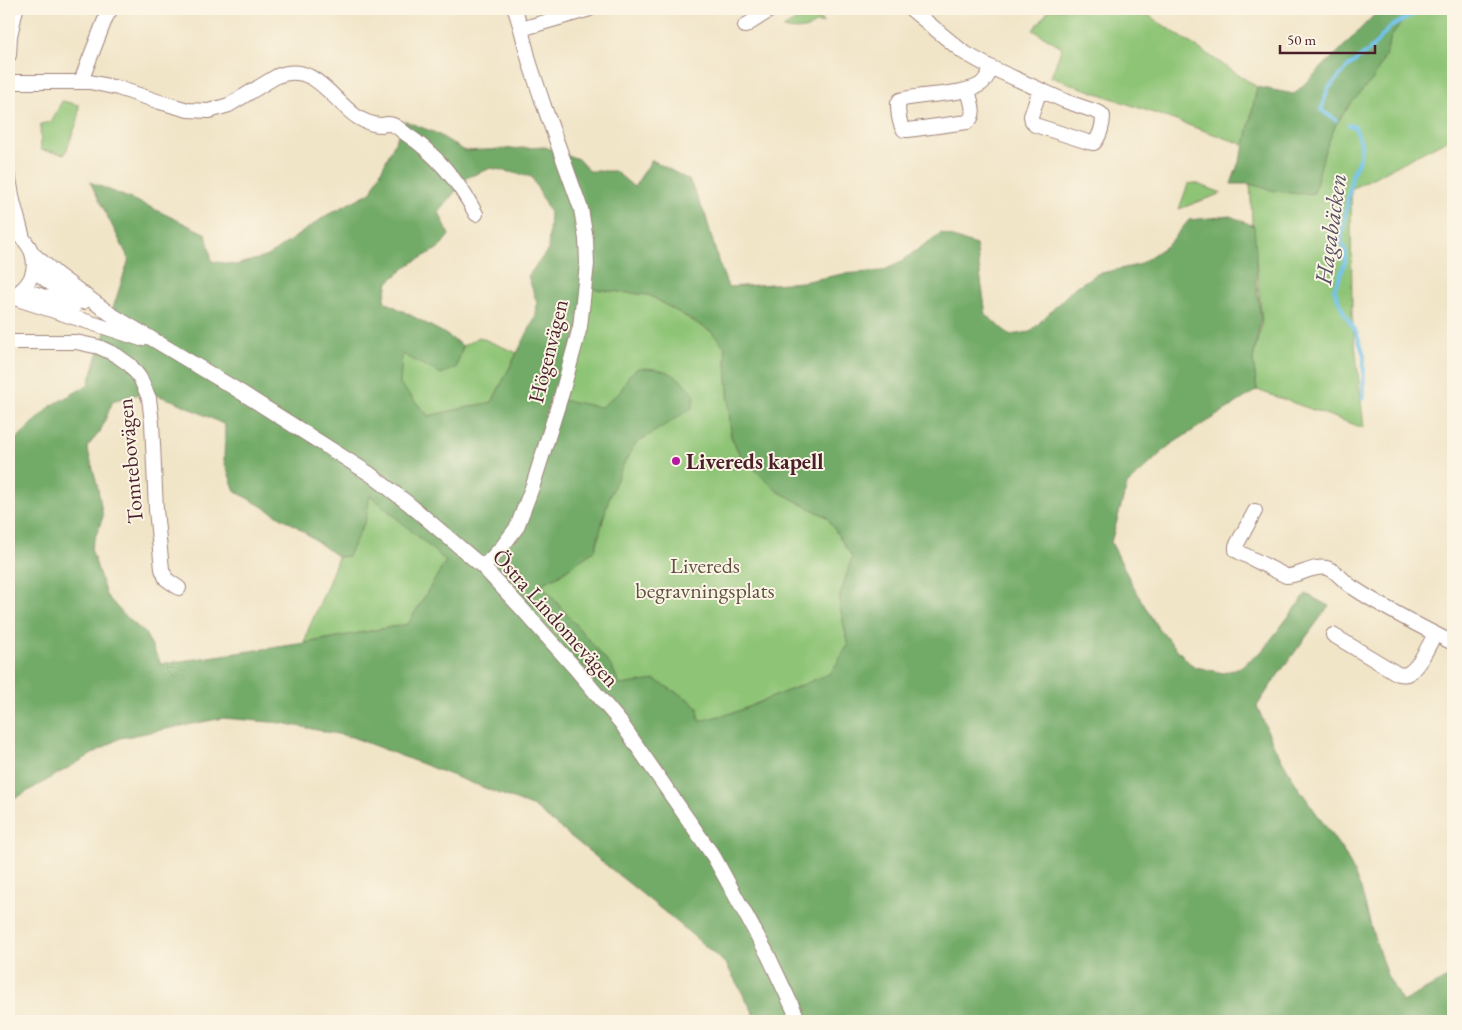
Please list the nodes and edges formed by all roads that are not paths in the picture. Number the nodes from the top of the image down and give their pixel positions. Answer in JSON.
{"nodes":[{"id":1,"x":16,"y":9,"type":"edge"},
{"id":2,"x":111,"y":9,"type":"edge"},
{"id":3,"x":515,"y":9,"type":"edge"},
{"id":4,"x":590,"y":9,"type":"edge"},
{"id":5,"x":772,"y":9,"type":"edge"},
{"id":6,"x":911,"y":9,"type":"edge"},
{"id":7,"x":745,"y":26,"type":"dead end"},
{"id":8,"x":521,"y":29,"type":"junction"},
{"id":9,"x":9,"y":55,"type":"edge"},
{"id":10,"x":992,"y":68,"type":"junction"},
{"id":11,"x":80,"y":81,"type":"junction"},
{"id":12,"x":9,"y":82,"type":"edge"},
{"id":13,"x":968,"y":90,"type":"junction"},
{"id":14,"x":1040,"y":90,"type":"junction"},
{"id":15,"x":9,"y":179,"type":"edge"},
{"id":16,"x":476,"y":214,"type":"dead end"},
{"id":17,"x":9,"y":230,"type":"edge"},
{"id":18,"x":23,"y":238,"type":"junction"},
{"id":19,"x":32,"y":253,"type":"junction"},
{"id":20,"x":33,"y":270,"type":"junction"},
{"id":21,"x":24,"y":289,"type":"junction"},
{"id":22,"x":10,"y":298,"type":"edge"},
{"id":23,"x":109,"y":313,"type":"junction"},
{"id":24,"x":119,"y":331,"type":"junction"},
{"id":25,"x":9,"y":340,"type":"edge"},
{"id":26,"x":170,"y":349,"type":"junction"},
{"id":27,"x":1255,"y":511,"type":"dead end"},
{"id":28,"x":483,"y":567,"type":"junction"},
{"id":29,"x":179,"y":588,"type":"dead end"},
{"id":30,"x":1435,"y":634,"type":"junction"},
{"id":31,"x":1333,"y":635,"type":"dead end"},
{"id":32,"x":1453,"y":644,"type":"edge"},
{"id":33,"x":799,"y":1021,"type":"edge"}],
"edges":[{"from":1,"to":9,"type":"street"},
{"from":2,"to":11,"type":"street"},
{"from":3,"to":8,"type":"street","name":"Högenvägen"},
{"from":4,"to":8,"type":"street"},
{"from":5,"to":7,"type":"street"},
{"from":6,"to":10,"type":"street"},
{"from":8,"to":28,"type":"street","name":"Högenvägen"},
{"from":10,"to":13,"type":"street"},
{"from":10,"to":14,"type":"street"},
{"from":11,"to":12,"type":"street"},
{"from":11,"to":16,"type":"street"},
{"from":13,"to":13,"type":"street"},
{"from":14,"to":14,"type":"street"},
{"from":15,"to":18,"type":"street"},
{"from":17,"to":18,"type":"street"},
{"from":18,"to":19,"type":"street"},
{"from":19,"to":20,"type":"street"},
{"from":19,"to":23,"type":"street","name":"Östra Lindomevägen"},
{"from":20,"to":21,"type":"street"},
{"from":20,"to":23,"type":"street","name":"Östra Lindomevägen"},
{"from":21,"to":22,"type":"street"},
{"from":21,"to":24,"type":"street","name":"Östra Lindomevägen"},
{"from":22,"to":24,"type":"street","name":"Östra Lindomevägen"},
{"from":23,"to":26,"type":"street","name":"Östra Lindomevägen"},
{"from":24,"to":26,"type":"street","name":"Östra Lindomevägen"},
{"from":25,"to":29,"type":"street","name":"Tomtebovägen"},
{"from":26,"to":28,"type":"street","name":"Östra Lindomevägen"},
{"from":27,"to":30,"type":"street"},
{"from":28,"to":33,"type":"street","name":"Östra Lindomevägen"},
{"from":30,"to":31,"type":"street"},
{"from":30,"to":32,"type":"street"}]}
